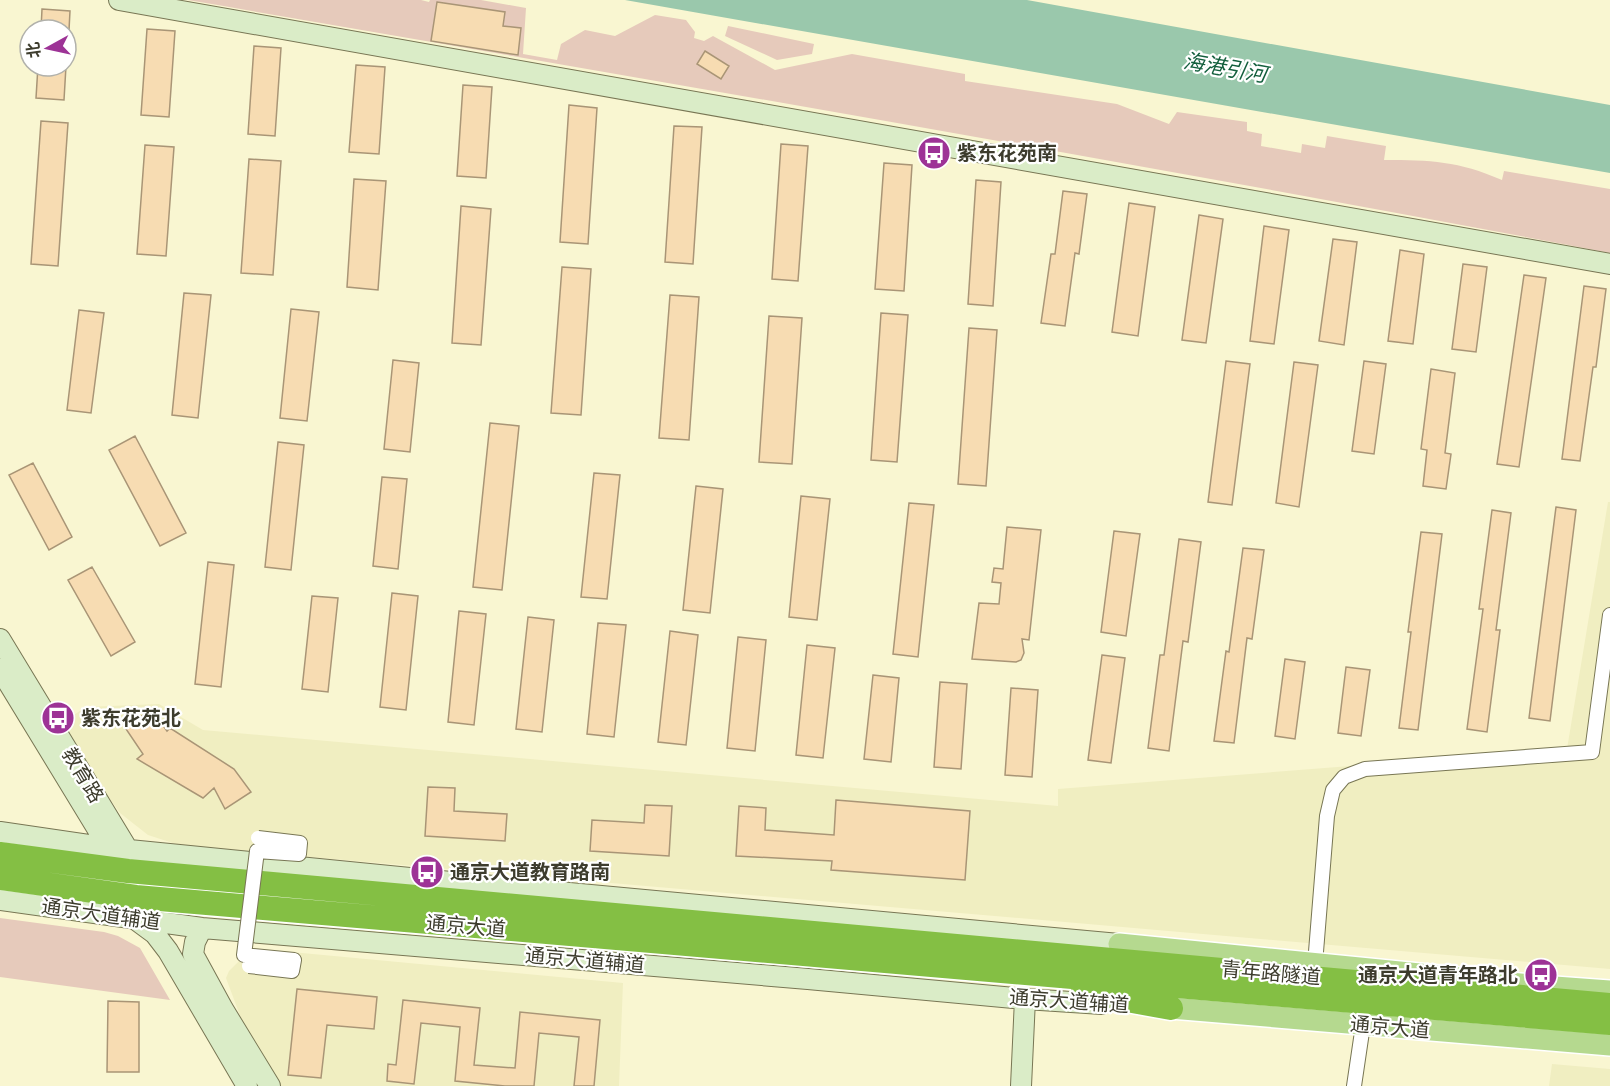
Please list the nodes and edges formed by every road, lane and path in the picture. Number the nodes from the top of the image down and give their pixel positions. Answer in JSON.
{"nodes":[{"id":1,"x":119,"y":0,"type":"edge"},
{"id":2,"x":1610,"y":264,"type":"edge"},
{"id":3,"x":1610,"y":615,"type":"edge"},
{"id":4,"x":0,"y":639,"type":"edge"},
{"id":5,"x":0,"y":669,"type":"edge"},
{"id":6,"x":0,"y":832,"type":"edge"},
{"id":7,"x":258,"y":838,"type":"dead end"},
{"id":8,"x":119,"y":849,"type":"junction"},
{"id":9,"x":0,"y":854,"type":"edge"},
{"id":10,"x":0,"y":878,"type":"edge"},
{"id":11,"x":0,"y":900,"type":"edge"},
{"id":12,"x":134,"y":918,"type":"junction"},
{"id":13,"x":202,"y":928,"type":"junction"},
{"id":14,"x":932,"y":942,"type":"junction"},
{"id":15,"x":1119,"y":944,"type":"junction"},
{"id":16,"x":1314,"y":964,"type":"junction"},
{"id":17,"x":249,"y":966,"type":"dead end"},
{"id":18,"x":933,"y":966,"type":"junction"},
{"id":19,"x":1610,"y":991,"type":"edge"},
{"id":20,"x":1026,"y":999,"type":"junction"},
{"id":21,"x":1610,"y":1005,"type":"edge"},
{"id":22,"x":1171,"y":1008,"type":"junction"},
{"id":23,"x":1610,"y":1023,"type":"edge"},
{"id":24,"x":1363,"y":1025,"type":"junction"},
{"id":25,"x":1610,"y":1045,"type":"edge"},
{"id":26,"x":247,"y":1086,"type":"edge"},
{"id":27,"x":270,"y":1086,"type":"edge"},
{"id":28,"x":1021,"y":1086,"type":"edge"},
{"id":29,"x":1354,"y":1086,"type":"edge"}],
"edges":[{"from":1,"to":2,"type":"street"},
{"from":3,"to":16,"type":"street"},
{"from":4,"to":8,"type":"street","name":"教育路"},
{"from":5,"to":8,"type":"street","name":"教育路"},
{"from":6,"to":8,"type":"street"},
{"from":7,"to":17,"type":"street","bridge":true},
{"from":8,"to":15,"type":"street"},
{"from":9,"to":14,"type":"highway","name":"通京大道"},
{"from":10,"to":18,"type":"highway","name":"通京大道"},
{"from":11,"to":12,"type":"street","name":"通京大道辅道"},
{"from":12,"to":13,"type":"street","name":"通京大道辅道"},
{"from":12,"to":26,"type":"street"},
{"from":13,"to":20,"type":"street","name":"通京大道辅道"},
{"from":13,"to":27,"type":"street"},
{"from":14,"to":15,"type":"highway"},
{"from":14,"to":21,"type":"highway","name":"青年路隧道"},
{"from":15,"to":16,"type":"main road"},
{"from":16,"to":19,"type":"main road"},
{"from":18,"to":22,"type":"highway"},
{"from":18,"to":23,"type":"highway","name":"青年路隧道"},
{"from":20,"to":22,"type":"street","name":"通京大道辅道"},
{"from":20,"to":28,"type":"street"},
{"from":22,"to":24,"type":"main road","name":"通京大道"},
{"from":24,"to":25,"type":"main road","name":"通京大道"},
{"from":24,"to":29,"type":"street"}]}
